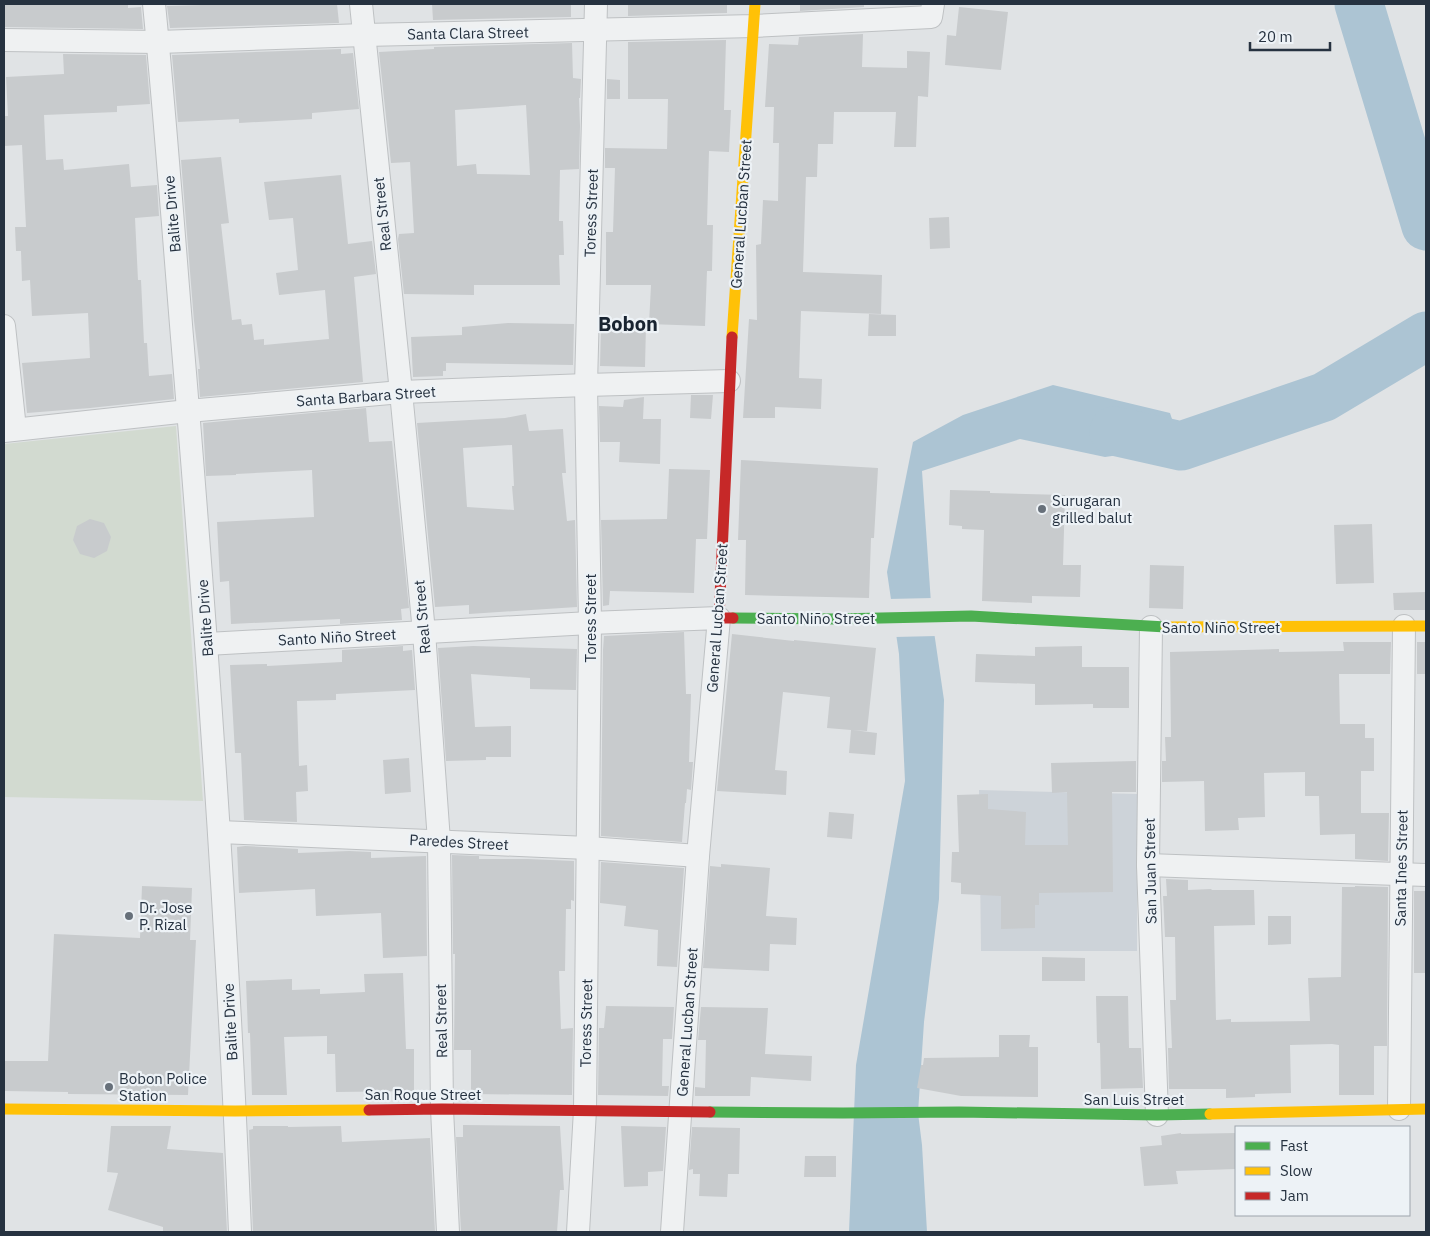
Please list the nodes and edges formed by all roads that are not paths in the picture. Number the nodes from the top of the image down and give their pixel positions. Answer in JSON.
{"nodes":[{"id":1,"x":154,"y":4,"type":"edge"},
{"id":2,"x":361,"y":4,"type":"edge"},
{"id":3,"x":596,"y":4,"type":"edge"},
{"id":4,"x":932,"y":10,"type":"edge"},
{"id":5,"x":755,"y":15,"type":"edge"},
{"id":6,"x":595,"y":30,"type":"junction"},
{"id":7,"x":364,"y":35,"type":"junction"},
{"id":8,"x":4,"y":40,"type":"edge"},
{"id":9,"x":158,"y":42,"type":"junction"},
{"id":10,"x":4,"y":326,"type":"edge"},
{"id":11,"x":729,"y":381,"type":"junction"},
{"id":12,"x":586,"y":384,"type":"junction"},
{"id":13,"x":401,"y":392,"type":"junction"},
{"id":14,"x":188,"y":411,"type":"junction"},
{"id":15,"x":10,"y":430,"type":"edge"},
{"id":16,"x":719,"y":618,"type":"junction"},
{"id":17,"x":590,"y":623,"type":"junction"},
{"id":18,"x":1404,"y":626,"type":"junction"},
{"id":19,"x":1426,"y":626,"type":"edge"},
{"id":20,"x":1152,"y":627,"type":"junction"},
{"id":21,"x":424,"y":632,"type":"junction"},
{"id":22,"x":207,"y":644,"type":"junction"},
{"id":23,"x":219,"y":832,"type":"junction"},
{"id":24,"x":439,"y":841,"type":"junction"},
{"id":25,"x":588,"y":848,"type":"junction"},
{"id":26,"x":698,"y":856,"type":"junction"},
{"id":27,"x":1148,"y":864,"type":"junction"},
{"id":28,"x":1402,"y":874,"type":"junction"},
{"id":29,"x":1426,"y":875,"type":"edge"},
{"id":30,"x":4,"y":1109,"type":"edge"},
{"id":31,"x":442,"y":1109,"type":"junction"},
{"id":32,"x":1399,"y":1109,"type":"junction"},
{"id":33,"x":1426,"y":1109,"type":"edge"},
{"id":34,"x":585,"y":1110,"type":"junction"},
{"id":35,"x":235,"y":1111,"type":"junction"},
{"id":36,"x":681,"y":1111,"type":"junction"},
{"id":37,"x":842,"y":1114,"type":"joint"},
{"id":38,"x":1157,"y":1115,"type":"junction"},
{"id":39,"x":240,"y":1232,"type":"edge"},
{"id":40,"x":448,"y":1232,"type":"edge"},
{"id":41,"x":578,"y":1232,"type":"edge"},
{"id":42,"x":672,"y":1232,"type":"edge"}],
"edges":[{"from":1,"to":9,"type":"street","name":"Balite Drive"},
{"from":2,"to":7,"type":"street","name":"Real Street"},
{"from":3,"to":6,"type":"street","name":"Toress Street"},
{"from":4,"to":5,"type":"street","name":"Santa Clara Street"},
{"from":5,"to":6,"type":"street","name":"Santa Clara Street"},
{"from":5,"to":11,"type":"street","name":"General Lucban Street"},
{"from":6,"to":7,"type":"street","name":"Santa Clara Street"},
{"from":6,"to":12,"type":"street","name":"Toress Street"},
{"from":7,"to":9,"type":"street","name":"Santa Clara Street"},
{"from":7,"to":13,"type":"street","name":"Real Street"},
{"from":8,"to":9,"type":"street","name":"Santa Clara Street"},
{"from":9,"to":14,"type":"street","name":"Balite Drive"},
{"from":10,"to":15,"type":"street"},
{"from":11,"to":12,"type":"street","name":"Santa Barbara Street"},
{"from":11,"to":16,"type":"street","name":"General Lucban Street"},
{"from":12,"to":13,"type":"street","name":"Santa Barbara Street"},
{"from":12,"to":17,"type":"street","name":"Toress Street"},
{"from":13,"to":14,"type":"street","name":"Santa Barbara Street"},
{"from":13,"to":21,"type":"street","name":"Real Street"},
{"from":14,"to":15,"type":"street","name":"Santa Barbara Street"},
{"from":14,"to":22,"type":"street","name":"Balite Drive"},
{"from":16,"to":17,"type":"street","name":"Santo Niño Street"},
{"from":16,"to":20,"type":"street","name":"Santo Niño Street"},
{"from":16,"to":26,"type":"street","name":"General Lucban Street"},
{"from":17,"to":21,"type":"street","name":"Santo Niño Street"},
{"from":17,"to":25,"type":"street","name":"Toress Street"},
{"from":18,"to":19,"type":"street","name":"Santo Niño Street"},
{"from":18,"to":20,"type":"street","name":"Santo Niño Street"},
{"from":18,"to":28,"type":"street","name":"Santa Ines Street"},
{"from":20,"to":27,"type":"street","name":"San Juan Street"},
{"from":21,"to":22,"type":"street","name":"Santo Niño Street"},
{"from":21,"to":24,"type":"street","name":"Real Street"},
{"from":22,"to":23,"type":"street","name":"Balite Drive"},
{"from":23,"to":24,"type":"street","name":"Paredes Street"},
{"from":23,"to":35,"type":"street","name":"Balite Drive"},
{"from":24,"to":25,"type":"street","name":"Paredes Street"},
{"from":24,"to":31,"type":"street","name":"Real Street"},
{"from":25,"to":26,"type":"street","name":"Paredes Street"},
{"from":25,"to":34,"type":"street","name":"Toress Street"},
{"from":26,"to":36,"type":"street","name":"General Lucban Street"},
{"from":27,"to":28,"type":"street"},
{"from":27,"to":38,"type":"street","name":"San Juan Street"},
{"from":28,"to":29,"type":"street"},
{"from":28,"to":32,"type":"street","name":"Santa Ines Street"},
{"from":30,"to":35,"type":"street","name":"San Roque Street"},
{"from":31,"to":34,"type":"street","name":"San Roque Street"},
{"from":31,"to":35,"type":"street","name":"San Roque Street"},
{"from":31,"to":40,"type":"street","name":"Real Street"},
{"from":32,"to":33,"type":"street","name":"San Luis Street"},
{"from":32,"to":38,"type":"street","name":"San Luis Street"},
{"from":34,"to":36,"type":"street","name":"San Roque Street"},
{"from":34,"to":41,"type":"street","name":"Toress Street"},
{"from":35,"to":39,"type":"street","name":"Balite Drive"},
{"from":36,"to":37,"type":"street","name":"San Roque Street"},
{"from":36,"to":42,"type":"street","name":"General Lucban Street"},
{"from":37,"to":38,"type":"street","name":"San Luis Street"}]}
